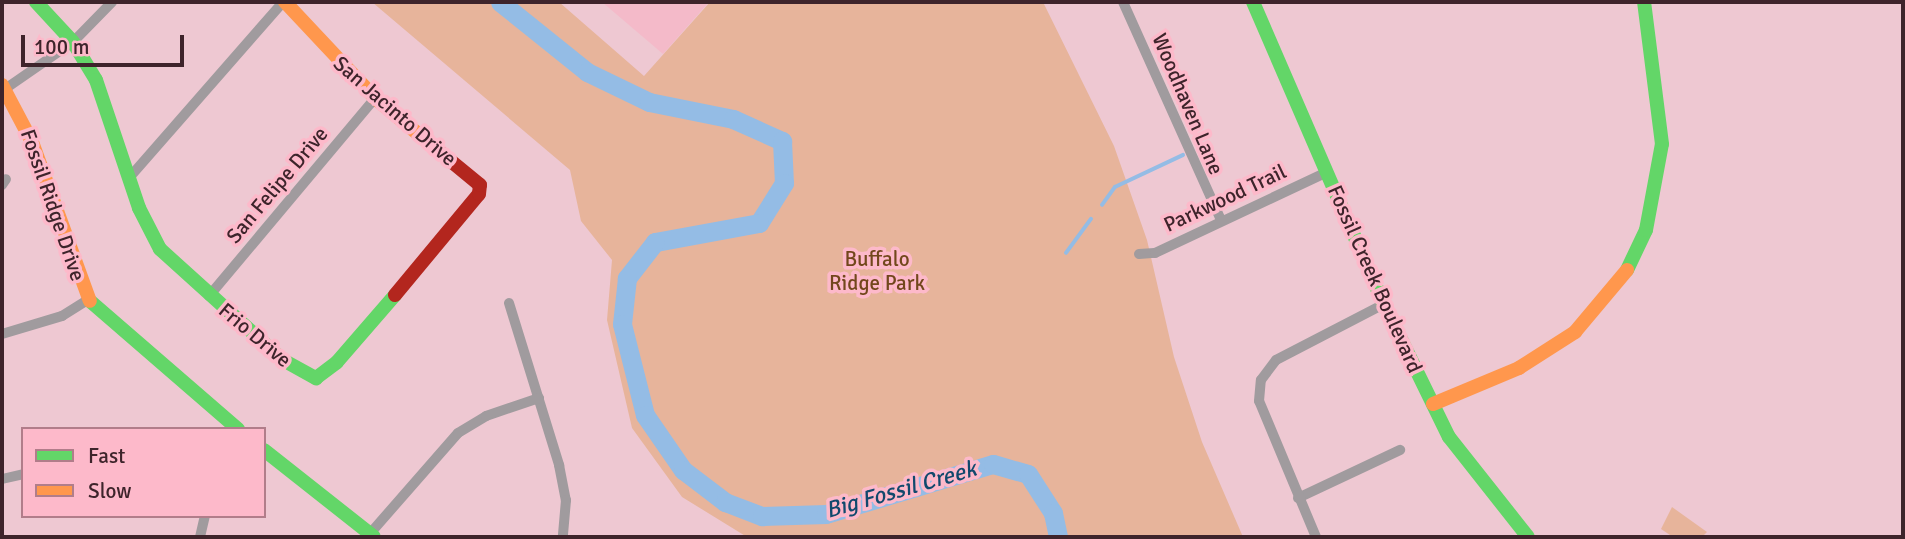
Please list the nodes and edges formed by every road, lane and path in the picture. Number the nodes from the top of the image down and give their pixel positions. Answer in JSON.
{"nodes":[{"id":1,"x":36,"y":2,"type":"edge"},
{"id":2,"x":112,"y":2,"type":"edge"},
{"id":3,"x":284,"y":2,"type":"edge"},
{"id":4,"x":1123,"y":2,"type":"edge"},
{"id":5,"x":1253,"y":2,"type":"edge"},
{"id":6,"x":1644,"y":2,"type":"edge"},
{"id":7,"x":73,"y":41,"type":"junction"},
{"id":8,"x":4,"y":87,"type":"edge"},
{"id":9,"x":375,"y":99,"type":"junction"},
{"id":10,"x":1327,"y":172,"type":"junction"},
{"id":11,"x":129,"y":178,"type":"junction"},
{"id":12,"x":480,"y":185,"type":"joint"},
{"id":13,"x":1221,"y":220,"type":"junction"},
{"id":14,"x":1139,"y":254,"type":"dead end"},
{"id":15,"x":209,"y":296,"type":"junction"},
{"id":16,"x":88,"y":300,"type":"junction"},
{"id":17,"x":509,"y":303,"type":"dead end"},
{"id":18,"x":1384,"y":304,"type":"junction"},
{"id":19,"x":2,"y":334,"type":"edge"},
{"id":20,"x":539,"y":398,"type":"junction"},
{"id":21,"x":1433,"y":404,"type":"junction"},
{"id":22,"x":237,"y":427,"type":"edge"},
{"id":23,"x":1400,"y":450,"type":"dead end"},
{"id":24,"x":266,"y":452,"type":"edge"},
{"id":25,"x":21,"y":474,"type":"edge"},
{"id":26,"x":2,"y":479,"type":"edge"},
{"id":27,"x":1298,"y":498,"type":"junction"},
{"id":28,"x":205,"y":518,"type":"edge"},
{"id":29,"x":371,"y":536,"type":"edge"},
{"id":30,"x":200,"y":537,"type":"edge"},
{"id":31,"x":563,"y":537,"type":"edge"},
{"id":32,"x":1316,"y":537,"type":"edge"},
{"id":33,"x":1528,"y":537,"type":"edge"}],
"edges":[{"from":1,"to":7,"type":"street","name":"Frio Drive"},
{"from":2,"to":7,"type":"street"},
{"from":3,"to":9,"type":"street","name":"San Jacinto Drive"},
{"from":3,"to":11,"type":"street"},
{"from":4,"to":13,"type":"street","name":"Woodhaven Lane"},
{"from":5,"to":10,"type":"street","name":"Fossil Creek Boulevard"},
{"from":6,"to":21,"type":"street"},
{"from":7,"to":8,"type":"street"},
{"from":7,"to":11,"type":"street","name":"Frio Drive"},
{"from":8,"to":16,"type":"street","name":"Fossil Ridge Drive"},
{"from":9,"to":12,"type":"street","name":"San Jacinto Drive"},
{"from":9,"to":15,"type":"street","name":"San Felipe Drive"},
{"from":10,"to":13,"type":"street","name":"Parkwood Trail"},
{"from":10,"to":18,"type":"street","name":"Fossil Creek Boulevard"},
{"from":11,"to":15,"type":"street","name":"Frio Drive"},
{"from":12,"to":15,"type":"street","name":"Frio Drive"},
{"from":13,"to":14,"type":"street","name":"Parkwood Trail"},
{"from":16,"to":19,"type":"street"},
{"from":16,"to":22,"type":"street","name":"Fossil Ridge Drive"},
{"from":17,"to":20,"type":"street"},
{"from":18,"to":21,"type":"street","name":"Fossil Creek Boulevard"},
{"from":18,"to":27,"type":"street"},
{"from":20,"to":29,"type":"street"},
{"from":20,"to":31,"type":"street"},
{"from":21,"to":33,"type":"street","name":"Fossil Creek Boulevard"},
{"from":23,"to":27,"type":"street"},
{"from":24,"to":29,"type":"street"},
{"from":25,"to":26,"type":"street"},
{"from":27,"to":32,"type":"street"},
{"from":28,"to":30,"type":"street"}]}
